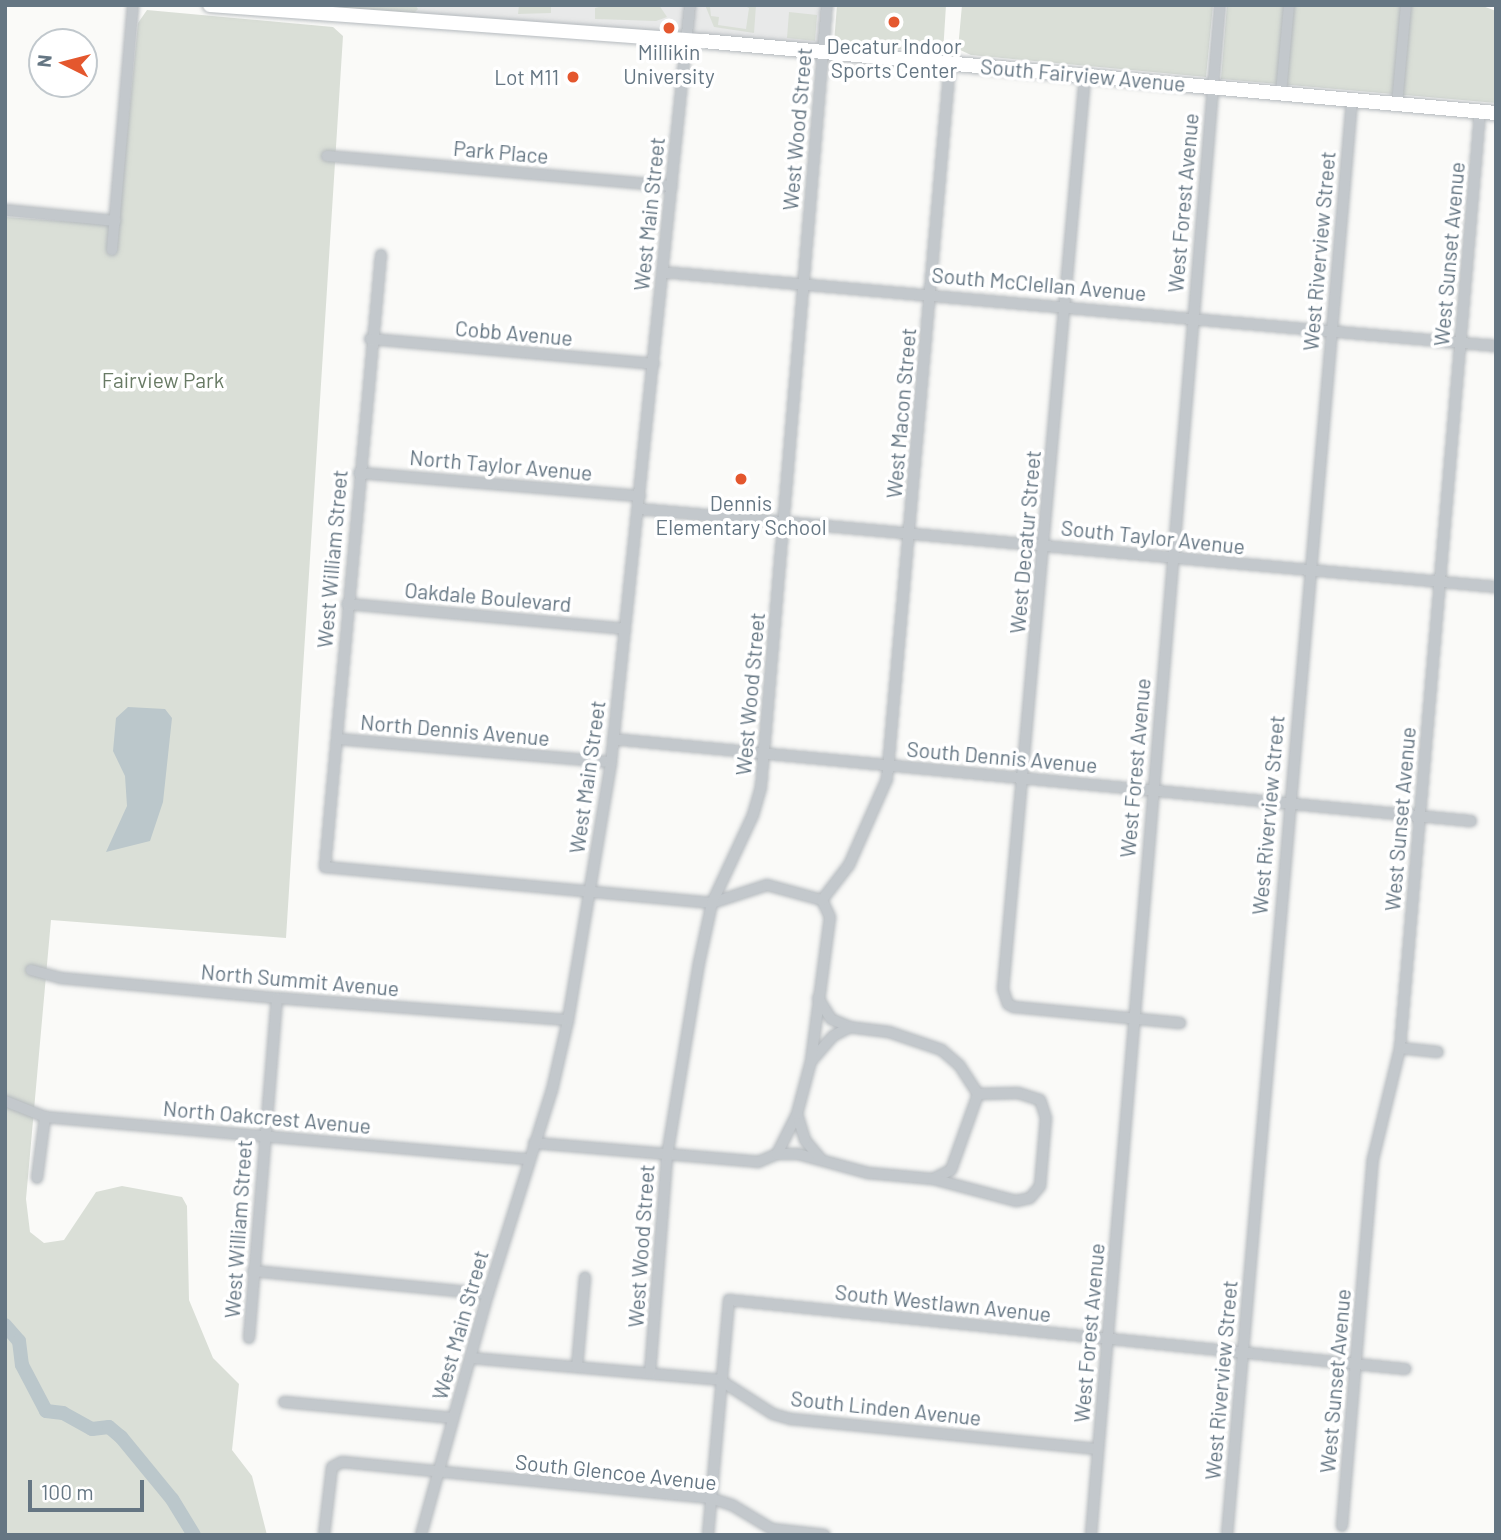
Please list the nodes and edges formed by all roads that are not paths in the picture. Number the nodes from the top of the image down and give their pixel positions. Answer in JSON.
{"nodes":[{"id":1,"x":133,"y":5,"type":"edge"},
{"id":2,"x":210,"y":5,"type":"edge"},
{"id":3,"x":690,"y":5,"type":"edge"},
{"id":4,"x":827,"y":5,"type":"edge"},
{"id":5,"x":1220,"y":5,"type":"edge"},
{"id":6,"x":1289,"y":5,"type":"edge"},
{"id":7,"x":1406,"y":5,"type":"edge"},
{"id":8,"x":686,"y":40,"type":"junction"},
{"id":9,"x":824,"y":52,"type":"junction"},
{"id":10,"x":950,"y":63,"type":"junction"},
{"id":11,"x":1084,"y":76,"type":"junction"},
{"id":12,"x":1213,"y":87,"type":"junction"},
{"id":13,"x":1281,"y":93,"type":"junction"},
{"id":14,"x":1352,"y":100,"type":"junction"},
{"id":15,"x":1397,"y":104,"type":"junction"},
{"id":16,"x":1480,"y":112,"type":"junction"},
{"id":17,"x":1496,"y":113,"type":"edge"},
{"id":18,"x":327,"y":156,"type":"dead end"},
{"id":19,"x":672,"y":186,"type":"junction"},
{"id":20,"x":5,"y":211,"type":"edge"},
{"id":21,"x":115,"y":221,"type":"junction"},
{"id":22,"x":112,"y":250,"type":"dead end"},
{"id":23,"x":381,"y":255,"type":"dead end"},
{"id":24,"x":662,"y":272,"type":"junction"},
{"id":25,"x":803,"y":283,"type":"junction"},
{"id":26,"x":931,"y":293,"type":"junction"},
{"id":27,"x":1064,"y":307,"type":"junction"},
{"id":28,"x":1192,"y":317,"type":"junction"},
{"id":29,"x":1331,"y":331,"type":"junction"},
{"id":30,"x":370,"y":339,"type":"junction"},
{"id":31,"x":1460,"y":343,"type":"junction"},
{"id":32,"x":1496,"y":346,"type":"edge"},
{"id":33,"x":654,"y":364,"type":"junction"},
{"id":34,"x":359,"y":474,"type":"junction"},
{"id":35,"x":640,"y":496,"type":"junction"},
{"id":36,"x":639,"y":509,"type":"junction"},
{"id":37,"x":784,"y":524,"type":"junction"},
{"id":38,"x":909,"y":534,"type":"junction"},
{"id":39,"x":1044,"y":546,"type":"junction"},
{"id":40,"x":1172,"y":560,"type":"junction"},
{"id":41,"x":1309,"y":572,"type":"junction"},
{"id":42,"x":1439,"y":583,"type":"junction"},
{"id":43,"x":1496,"y":587,"type":"edge"},
{"id":44,"x":347,"y":604,"type":"junction"},
{"id":45,"x":625,"y":629,"type":"junction"},
{"id":46,"x":337,"y":739,"type":"junction"},
{"id":47,"x":613,"y":739,"type":"junction"},
{"id":48,"x":764,"y":753,"type":"junction"},
{"id":49,"x":611,"y":762,"type":"junction"},
{"id":50,"x":888,"y":765,"type":"junction"},
{"id":51,"x":1023,"y":778,"type":"junction"},
{"id":52,"x":1152,"y":789,"type":"junction"},
{"id":53,"x":1289,"y":802,"type":"junction"},
{"id":54,"x":1420,"y":815,"type":"junction"},
{"id":55,"x":1471,"y":821,"type":"dead end"},
{"id":56,"x":589,"y":892,"type":"junction"},
{"id":57,"x":822,"y":900,"type":"junction"},
{"id":58,"x":712,"y":903,"type":"junction"},
{"id":59,"x":31,"y":970,"type":"dead end"},
{"id":60,"x":277,"y":998,"type":"junction"},
{"id":61,"x":818,"y":998,"type":"junction"},
{"id":62,"x":1135,"y":1019,"type":"junction"},
{"id":63,"x":568,"y":1020,"type":"junction"},
{"id":64,"x":1180,"y":1023,"type":"dead end"},
{"id":65,"x":850,"y":1027,"type":"junction"},
{"id":66,"x":1400,"y":1048,"type":"junction"},
{"id":67,"x":1438,"y":1052,"type":"dead end"},
{"id":68,"x":811,"y":1060,"type":"junction"},
{"id":69,"x":978,"y":1094,"type":"junction"},
{"id":70,"x":5,"y":1101,"type":"edge"},
{"id":71,"x":797,"y":1114,"type":"junction"},
{"id":72,"x":46,"y":1117,"type":"junction"},
{"id":73,"x":264,"y":1137,"type":"junction"},
{"id":74,"x":534,"y":1143,"type":"junction"},
{"id":75,"x":777,"y":1154,"type":"junction"},
{"id":76,"x":667,"y":1156,"type":"junction"},
{"id":77,"x":820,"y":1158,"type":"junction"},
{"id":78,"x":528,"y":1159,"type":"junction"},
{"id":79,"x":37,"y":1178,"type":"dead end"},
{"id":80,"x":933,"y":1180,"type":"junction"},
{"id":81,"x":253,"y":1271,"type":"junction"},
{"id":82,"x":585,"y":1277,"type":"dead end"},
{"id":83,"x":488,"y":1294,"type":"junction"},
{"id":84,"x":250,"y":1338,"type":"dead end"},
{"id":85,"x":1107,"y":1339,"type":"junction"},
{"id":86,"x":1243,"y":1353,"type":"junction"},
{"id":87,"x":471,"y":1358,"type":"junction"},
{"id":88,"x":1355,"y":1364,"type":"junction"},
{"id":89,"x":577,"y":1367,"type":"junction"},
{"id":90,"x":1405,"y":1369,"type":"dead end"},
{"id":91,"x":650,"y":1373,"type":"junction"},
{"id":92,"x":720,"y":1380,"type":"junction"},
{"id":93,"x":284,"y":1402,"type":"dead end"},
{"id":94,"x":453,"y":1418,"type":"junction"},
{"id":95,"x":1098,"y":1449,"type":"junction"},
{"id":96,"x":438,"y":1474,"type":"junction"},
{"id":97,"x":710,"y":1498,"type":"junction"},
{"id":98,"x":1342,"y":1526,"type":"dead end"},
{"id":99,"x":324,"y":1535,"type":"edge"},
{"id":100,"x":421,"y":1535,"type":"edge"},
{"id":101,"x":708,"y":1535,"type":"edge"},
{"id":102,"x":825,"y":1535,"type":"edge"},
{"id":103,"x":1091,"y":1535,"type":"edge"},
{"id":104,"x":1227,"y":1535,"type":"edge"}],
"edges":[{"from":1,"to":21,"type":"street"},
{"from":2,"to":8,"type":"main road","name":"South Fairview Avenue"},
{"from":3,"to":8,"type":"street","name":"West Main Street"},
{"from":4,"to":9,"type":"street","name":"West Wood Street"},
{"from":5,"to":12,"type":"street","name":"West Forest Avenue"},
{"from":6,"to":13,"type":"street"},
{"from":7,"to":15,"type":"street"},
{"from":8,"to":9,"type":"main road","name":"South Fairview Avenue"},
{"from":8,"to":19,"type":"street","name":"West Main Street"},
{"from":9,"to":10,"type":"main road","name":"South Fairview Avenue"},
{"from":9,"to":25,"type":"street","name":"West Wood Street"},
{"from":10,"to":11,"type":"main road","name":"South Fairview Avenue"},
{"from":10,"to":26,"type":"street","name":"West Macon Street"},
{"from":11,"to":12,"type":"main road","name":"South Fairview Avenue"},
{"from":11,"to":27,"type":"street","name":"West Decatur Street"},
{"from":12,"to":13,"type":"main road","name":"South Fairview Avenue"},
{"from":12,"to":28,"type":"street","name":"West Forest Avenue"},
{"from":13,"to":14,"type":"main road","name":"South Fairview Avenue"},
{"from":14,"to":15,"type":"main road","name":"South Fairview Avenue"},
{"from":14,"to":29,"type":"street","name":"West Riverview Street"},
{"from":15,"to":16,"type":"main road","name":"South Fairview Avenue"},
{"from":16,"to":17,"type":"main road","name":"South Fairview Avenue"},
{"from":16,"to":31,"type":"street","name":"West Sunset Avenue"},
{"from":18,"to":19,"type":"street","name":"Park Place"},
{"from":19,"to":24,"type":"street","name":"West Main Street"},
{"from":20,"to":21,"type":"street"},
{"from":21,"to":22,"type":"street"},
{"from":23,"to":30,"type":"street","name":"West William Street"},
{"from":24,"to":25,"type":"street","name":"South McClellan Avenue"},
{"from":24,"to":33,"type":"street","name":"West Main Street"},
{"from":25,"to":26,"type":"street","name":"South McClellan Avenue"},
{"from":25,"to":37,"type":"street","name":"West Wood Street"},
{"from":26,"to":27,"type":"street","name":"South McClellan Avenue"},
{"from":26,"to":38,"type":"street","name":"West Macon Street"},
{"from":27,"to":28,"type":"street","name":"South McClellan Avenue"},
{"from":27,"to":39,"type":"street","name":"West Decatur Street"},
{"from":28,"to":29,"type":"street","name":"South McClellan Avenue"},
{"from":28,"to":40,"type":"street","name":"West Forest Avenue"},
{"from":29,"to":31,"type":"street","name":"South McClellan Avenue"},
{"from":29,"to":41,"type":"street","name":"West Riverview Street"},
{"from":30,"to":33,"type":"street","name":"Cobb Avenue"},
{"from":30,"to":34,"type":"street","name":"West William Street"},
{"from":31,"to":32,"type":"street","name":"South McClellan Avenue"},
{"from":31,"to":42,"type":"street","name":"West Sunset Avenue"},
{"from":33,"to":35,"type":"street","name":"West Main Street"},
{"from":34,"to":35,"type":"street","name":"North Taylor Avenue"},
{"from":34,"to":44,"type":"street","name":"West William Street"},
{"from":35,"to":36,"type":"street","name":"West Main Street"},
{"from":36,"to":37,"type":"street","name":"South Taylor Avenue"},
{"from":36,"to":45,"type":"street","name":"West Main Street"},
{"from":37,"to":38,"type":"street","name":"South Taylor Avenue"},
{"from":37,"to":48,"type":"street","name":"West Wood Street"},
{"from":38,"to":39,"type":"street","name":"South Taylor Avenue"},
{"from":38,"to":50,"type":"street","name":"West Macon Street"},
{"from":39,"to":40,"type":"street","name":"South Taylor Avenue"},
{"from":39,"to":51,"type":"street","name":"West Decatur Street"},
{"from":40,"to":41,"type":"street","name":"South Taylor Avenue"},
{"from":40,"to":52,"type":"street","name":"West Forest Avenue"},
{"from":41,"to":42,"type":"street","name":"South Taylor Avenue"},
{"from":41,"to":53,"type":"street","name":"West Riverview Street"},
{"from":42,"to":43,"type":"street","name":"South Taylor Avenue"},
{"from":42,"to":54,"type":"street","name":"West Sunset Avenue"},
{"from":44,"to":45,"type":"street","name":"Oakdale Boulevard"},
{"from":44,"to":46,"type":"street","name":"West William Street"},
{"from":45,"to":47,"type":"street","name":"West Main Street"},
{"from":46,"to":49,"type":"street","name":"North Dennis Avenue"},
{"from":46,"to":56,"type":"street","name":"West William Street"},
{"from":47,"to":48,"type":"street","name":"South Dennis Avenue"},
{"from":47,"to":49,"type":"street","name":"West Main Street"},
{"from":48,"to":50,"type":"street","name":"South Dennis Avenue"},
{"from":48,"to":58,"type":"street","name":"West Wood Street"},
{"from":49,"to":56,"type":"street","name":"West Main Street"},
{"from":50,"to":51,"type":"street","name":"South Dennis Avenue"},
{"from":50,"to":57,"type":"street","name":"West Macon Street"},
{"from":51,"to":52,"type":"street","name":"South Dennis Avenue"},
{"from":51,"to":62,"type":"street","name":"West Decatur Street"},
{"from":52,"to":53,"type":"street","name":"South Dennis Avenue"},
{"from":52,"to":62,"type":"street","name":"West Forest Avenue"},
{"from":53,"to":54,"type":"street","name":"South Dennis Avenue"},
{"from":53,"to":86,"type":"street","name":"West Riverview Street"},
{"from":54,"to":55,"type":"street","name":"South Dennis Avenue"},
{"from":54,"to":66,"type":"street","name":"West Sunset Avenue"},
{"from":56,"to":58,"type":"street"},
{"from":56,"to":63,"type":"street","name":"West Main Street"},
{"from":57,"to":58,"type":"street"},
{"from":57,"to":61,"type":"street"},
{"from":58,"to":76,"type":"street","name":"West Wood Street"},
{"from":59,"to":60,"type":"street","name":"North Summit Avenue"},
{"from":60,"to":63,"type":"street","name":"North Summit Avenue"},
{"from":60,"to":73,"type":"street","name":"West William Street"},
{"from":61,"to":65,"type":"street"},
{"from":61,"to":68,"type":"street"},
{"from":62,"to":64,"type":"street"},
{"from":62,"to":85,"type":"street","name":"West Forest Avenue"},
{"from":63,"to":74,"type":"street","name":"West Main Street"},
{"from":65,"to":68,"type":"street"},
{"from":65,"to":69,"type":"street"},
{"from":66,"to":67,"type":"street"},
{"from":66,"to":88,"type":"street","name":"West Sunset Avenue"},
{"from":68,"to":71,"type":"street"},
{"from":69,"to":80,"type":"street"},
{"from":69,"to":80,"type":"street"},
{"from":70,"to":72,"type":"street","name":"North Oakcrest Avenue"},
{"from":71,"to":75,"type":"street"},
{"from":71,"to":77,"type":"street"},
{"from":72,"to":73,"type":"street","name":"North Oakcrest Avenue"},
{"from":72,"to":79,"type":"street"},
{"from":73,"to":78,"type":"street","name":"North Oakcrest Avenue"},
{"from":73,"to":81,"type":"street","name":"West William Street"},
{"from":74,"to":76,"type":"street"},
{"from":74,"to":78,"type":"street","name":"West Main Street"},
{"from":75,"to":76,"type":"street"},
{"from":75,"to":77,"type":"street"},
{"from":76,"to":91,"type":"street","name":"West Wood Street"},
{"from":77,"to":80,"type":"street"},
{"from":78,"to":83,"type":"street","name":"West Main Street"},
{"from":81,"to":83,"type":"street"},
{"from":81,"to":84,"type":"street","name":"West William Street"},
{"from":82,"to":89,"type":"street"},
{"from":83,"to":87,"type":"street","name":"West Main Street"},
{"from":85,"to":86,"type":"street","name":"South Westlawn Avenue"},
{"from":85,"to":92,"type":"street","name":"South Westlawn Avenue"},
{"from":85,"to":95,"type":"street","name":"West Forest Avenue"},
{"from":86,"to":88,"type":"street","name":"South Westlawn Avenue"},
{"from":86,"to":104,"type":"street","name":"West Riverview Street"},
{"from":87,"to":89,"type":"street","name":"South Linden Avenue"},
{"from":87,"to":94,"type":"street","name":"West Main Street"},
{"from":88,"to":90,"type":"street","name":"South Westlawn Avenue"},
{"from":88,"to":98,"type":"street","name":"West Sunset Avenue"},
{"from":89,"to":91,"type":"street","name":"South Linden Avenue"},
{"from":91,"to":92,"type":"street","name":"South Linden Avenue"},
{"from":92,"to":95,"type":"street","name":"South Linden Avenue"},
{"from":92,"to":97,"type":"street"},
{"from":93,"to":94,"type":"street"},
{"from":94,"to":96,"type":"street","name":"West Main Street"},
{"from":95,"to":103,"type":"street","name":"West Forest Avenue"},
{"from":96,"to":97,"type":"street","name":"South Glencoe Avenue"},
{"from":96,"to":99,"type":"street","name":"South Glencoe Avenue"},
{"from":96,"to":100,"type":"street","name":"West Main Street"},
{"from":97,"to":101,"type":"street"},
{"from":97,"to":102,"type":"street","name":"South Glencoe Avenue"}]}
